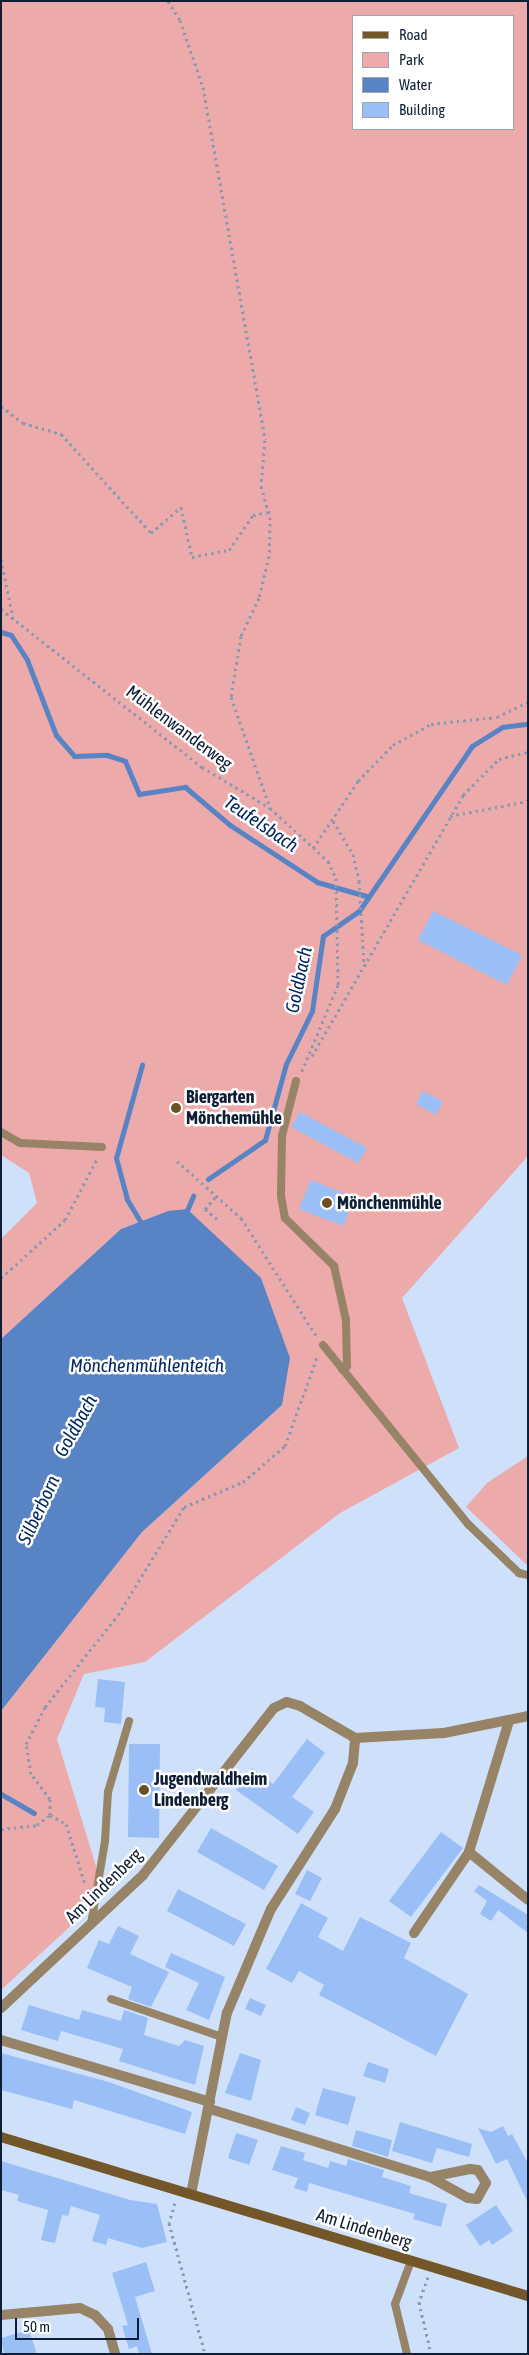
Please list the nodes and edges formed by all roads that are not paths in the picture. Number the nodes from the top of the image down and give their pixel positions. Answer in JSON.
{"nodes":[{"id":1,"x":296,"y":1081,"type":"dead end"},
{"id":2,"x":1,"y":1132,"type":"edge"},
{"id":3,"x":102,"y":1147,"type":"road end"},
{"id":4,"x":323,"y":1345,"type":"road end"},
{"id":5,"x":342,"y":1370,"type":"junction"},
{"id":6,"x":528,"y":1574,"type":"edge"},
{"id":7,"x":528,"y":1716,"type":"edge"},
{"id":8,"x":129,"y":1721,"type":"dead end"},
{"id":9,"x":509,"y":1722,"type":"junction"},
{"id":10,"x":355,"y":1738,"type":"junction"},
{"id":11,"x":470,"y":1852,"type":"junction"},
{"id":12,"x":528,"y":1900,"type":"edge"},
{"id":13,"x":91,"y":1924,"type":"junction"},
{"id":14,"x":414,"y":1933,"type":"dead end"},
{"id":15,"x":111,"y":1999,"type":"dead end"},
{"id":16,"x":1,"y":2008,"type":"edge"},
{"id":17,"x":222,"y":2037,"type":"junction"},
{"id":18,"x":1,"y":2040,"type":"edge"},
{"id":19,"x":210,"y":2106,"type":"junction"},
{"id":20,"x":1,"y":2137,"type":"edge"},
{"id":21,"x":430,"y":2177,"type":"junction"},
{"id":22,"x":191,"y":2194,"type":"junction"},
{"id":23,"x":411,"y":2260,"type":"junction"},
{"id":24,"x":528,"y":2296,"type":"edge"},
{"id":25,"x":1,"y":2315,"type":"edge"},
{"id":26,"x":115,"y":2354,"type":"edge"},
{"id":27,"x":407,"y":2354,"type":"edge"}],
"edges":[{"from":1,"to":5,"type":"lane"},
{"from":2,"to":3,"type":"lane"},
{"from":4,"to":5,"type":"lane"},
{"from":5,"to":6,"type":"lane"},
{"from":7,"to":9,"type":"street"},
{"from":8,"to":13,"type":"lane"},
{"from":9,"to":10,"type":"street"},
{"from":9,"to":11,"type":"street"},
{"from":10,"to":13,"type":"street","name":"Am Lindenberg"},
{"from":10,"to":17,"type":"street"},
{"from":11,"to":12,"type":"street"},
{"from":11,"to":14,"type":"street"},
{"from":13,"to":16,"type":"street","name":"Am Lindenberg"},
{"from":15,"to":17,"type":"lane"},
{"from":17,"to":19,"type":"street"},
{"from":18,"to":19,"type":"street"},
{"from":19,"to":21,"type":"street"},
{"from":19,"to":22,"type":"street"},
{"from":20,"to":22,"type":"street","name":"Am Lindenberg"},
{"from":21,"to":21,"type":"street"},
{"from":22,"to":23,"type":"street","name":"Am Lindenberg"},
{"from":23,"to":24,"type":"street","name":"Am Lindenberg"},
{"from":23,"to":27,"type":"lane"},
{"from":25,"to":26,"type":"street"}]}
